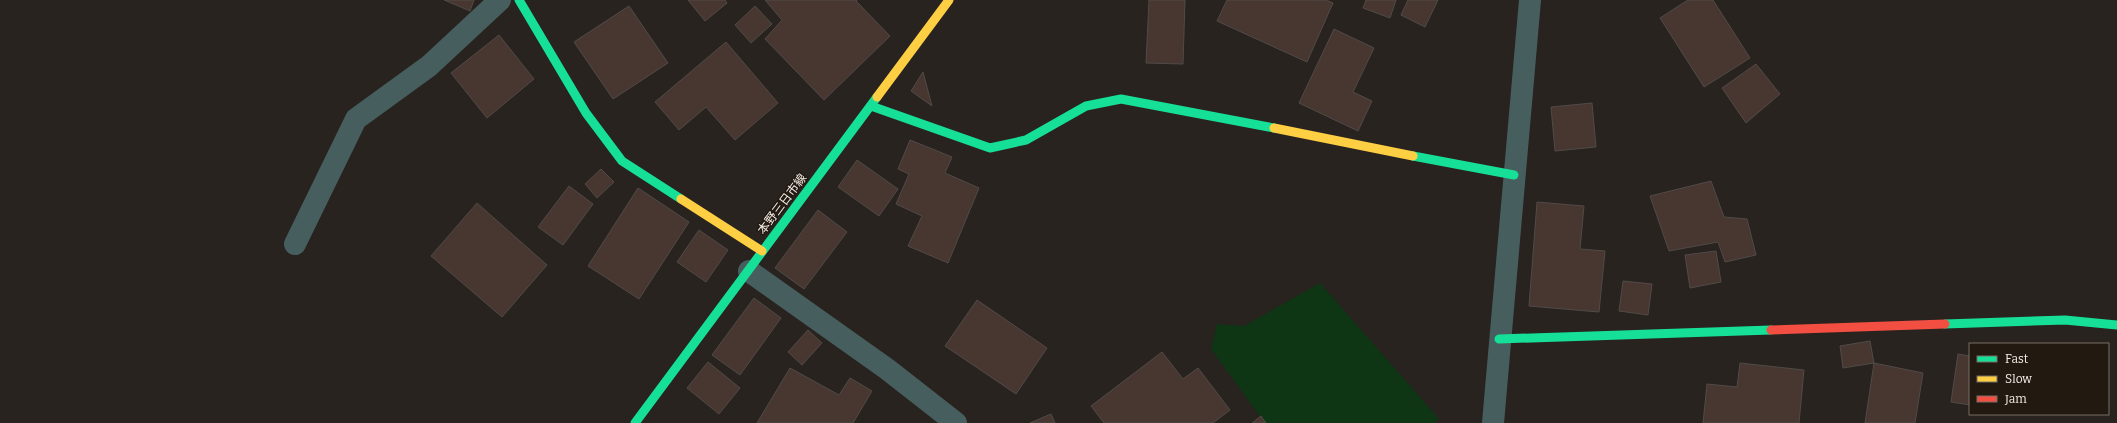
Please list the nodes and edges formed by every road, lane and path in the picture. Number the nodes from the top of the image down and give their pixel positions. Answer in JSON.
{"nodes":[{"id":1,"x":500,"y":0,"type":"edge"},
{"id":2,"x":518,"y":0,"type":"edge"},
{"id":3,"x":949,"y":0,"type":"edge"},
{"id":4,"x":1530,"y":0,"type":"edge"},
{"id":5,"x":871,"y":106,"type":"junction"},
{"id":6,"x":1514,"y":175,"type":"junction"},
{"id":7,"x":295,"y":244,"type":"dead end"},
{"id":8,"x":762,"y":251,"type":"junction"},
{"id":9,"x":749,"y":271,"type":"junction"},
{"id":10,"x":2117,"y":325,"type":"edge"},
{"id":11,"x":1500,"y":339,"type":"junction"},
{"id":12,"x":635,"y":423,"type":"edge"},
{"id":13,"x":956,"y":423,"type":"edge"},
{"id":14,"x":1493,"y":423,"type":"edge"}],
"edges":[{"from":1,"to":7,"type":"street"},
{"from":2,"to":8,"type":"street"},
{"from":3,"to":5,"type":"street","name":"本野三日市線"},
{"from":4,"to":6,"type":"street"},
{"from":5,"to":6,"type":"street"},
{"from":5,"to":8,"type":"street","name":"本野三日市線"},
{"from":6,"to":11,"type":"street"},
{"from":8,"to":9,"type":"street","name":"本野三日市線"},
{"from":9,"to":12,"type":"street","name":"本野三日市線"},
{"from":9,"to":13,"type":"street"},
{"from":10,"to":11,"type":"street"},
{"from":11,"to":14,"type":"street"}]}
